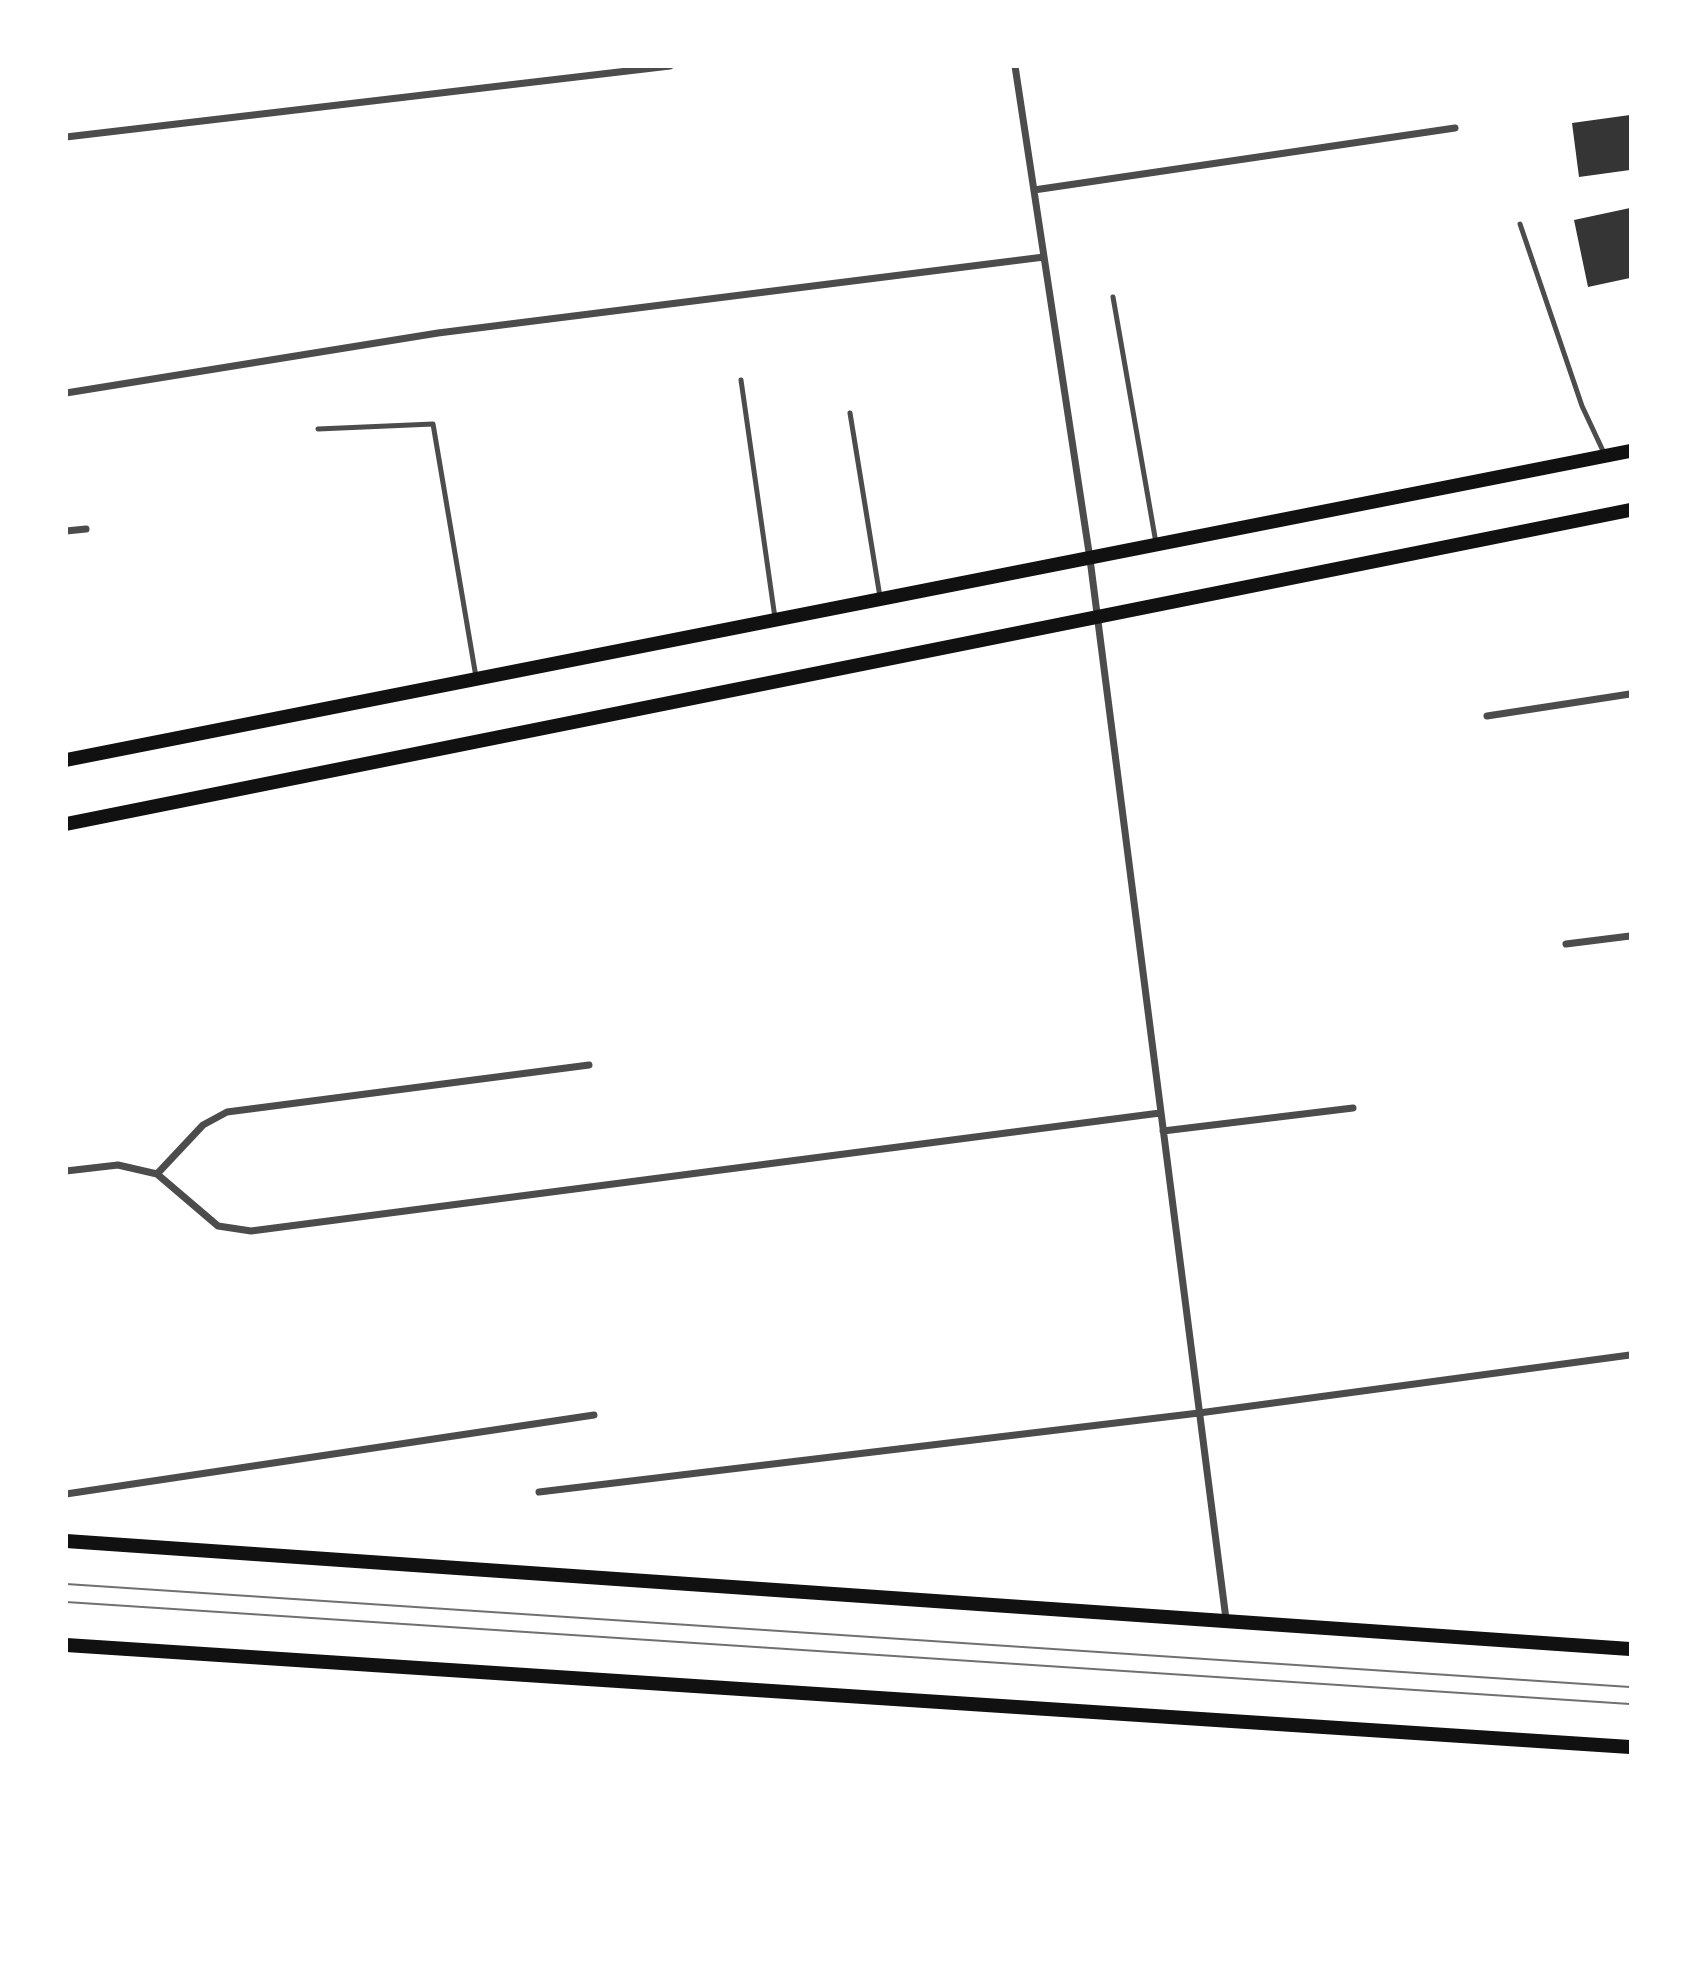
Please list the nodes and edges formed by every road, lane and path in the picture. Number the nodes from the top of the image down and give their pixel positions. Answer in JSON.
{"nodes":[{"id":1,"x":670,"y":66,"type":"edge"},
{"id":2,"x":1015,"y":66,"type":"edge"},
{"id":3,"x":1455,"y":128,"type":"dead end"},
{"id":4,"x":66,"y":137,"type":"edge"},
{"id":5,"x":1034,"y":190,"type":"junction"},
{"id":6,"x":1520,"y":225,"type":"dead end"},
{"id":7,"x":1044,"y":257,"type":"junction"},
{"id":8,"x":1113,"y":297,"type":"dead end"},
{"id":9,"x":741,"y":380,"type":"dead end"},
{"id":10,"x":66,"y":393,"type":"edge"},
{"id":11,"x":850,"y":413,"type":"dead end"},
{"id":12,"x":318,"y":429,"type":"dead end"},
{"id":13,"x":1630,"y":451,"type":"edge"},
{"id":14,"x":1605,"y":456,"type":"junction"},
{"id":15,"x":1630,"y":510,"type":"edge"},
{"id":16,"x":86,"y":530,"type":"dead end"},
{"id":17,"x":66,"y":531,"type":"edge"},
{"id":18,"x":1156,"y":546,"type":"junction"},
{"id":19,"x":1090,"y":559,"type":"junction"},
{"id":20,"x":880,"y":600,"type":"junction"},
{"id":21,"x":1097,"y":617,"type":"junction"},
{"id":22,"x":776,"y":621,"type":"junction"},
{"id":23,"x":476,"y":680,"type":"junction"},
{"id":24,"x":1630,"y":694,"type":"edge"},
{"id":25,"x":1487,"y":716,"type":"dead end"},
{"id":26,"x":66,"y":760,"type":"edge"},
{"id":27,"x":66,"y":824,"type":"edge"},
{"id":28,"x":1630,"y":936,"type":"edge"},
{"id":29,"x":1566,"y":944,"type":"dead end"},
{"id":30,"x":589,"y":1065,"type":"dead end"},
{"id":31,"x":1353,"y":1108,"type":"dead end"},
{"id":32,"x":1160,"y":1113,"type":"junction"},
{"id":33,"x":1163,"y":1131,"type":"junction"},
{"id":34,"x":66,"y":1171,"type":"edge"},
{"id":35,"x":157,"y":1174,"type":"junction"},
{"id":36,"x":1630,"y":1355,"type":"edge"},
{"id":37,"x":1199,"y":1413,"type":"junction"},
{"id":38,"x":594,"y":1415,"type":"dead end"},
{"id":39,"x":539,"y":1492,"type":"dead end"},
{"id":40,"x":66,"y":1494,"type":"edge"},
{"id":41,"x":66,"y":1541,"type":"edge"},
{"id":42,"x":1226,"y":1619,"type":"junction"},
{"id":43,"x":66,"y":1646,"type":"edge"},
{"id":44,"x":1630,"y":1648,"type":"edge"},
{"id":45,"x":1630,"y":1747,"type":"edge"}],
"edges":[{"from":1,"to":4,"type":"street"},
{"from":2,"to":5,"type":"street"},
{"from":3,"to":5,"type":"street"},
{"from":5,"to":7,"type":"street"},
{"from":6,"to":14,"type":"lane"},
{"from":7,"to":10,"type":"street"},
{"from":7,"to":19,"type":"street"},
{"from":8,"to":18,"type":"lane"},
{"from":9,"to":22,"type":"lane"},
{"from":11,"to":20,"type":"lane"},
{"from":12,"to":23,"type":"lane"},
{"from":13,"to":14,"type":"main road"},
{"from":14,"to":18,"type":"main road"},
{"from":15,"to":21,"type":"main road"},
{"from":16,"to":17,"type":"street"},
{"from":18,"to":19,"type":"main road"},
{"from":19,"to":20,"type":"main road"},
{"from":19,"to":21,"type":"street"},
{"from":20,"to":22,"type":"main road"},
{"from":21,"to":27,"type":"main road"},
{"from":21,"to":32,"type":"street"},
{"from":22,"to":23,"type":"main road"},
{"from":23,"to":26,"type":"main road"},
{"from":24,"to":25,"type":"street"},
{"from":28,"to":29,"type":"street"},
{"from":30,"to":35,"type":"street"},
{"from":31,"to":33,"type":"street"},
{"from":32,"to":33,"type":"street"},
{"from":32,"to":35,"type":"street"},
{"from":33,"to":37,"type":"street"},
{"from":34,"to":35,"type":"street"},
{"from":36,"to":37,"type":"street"},
{"from":37,"to":39,"type":"street"},
{"from":37,"to":42,"type":"street"},
{"from":38,"to":40,"type":"street"},
{"from":41,"to":42,"type":"main road"},
{"from":42,"to":44,"type":"main road"},
{"from":43,"to":45,"type":"main road"}]}
